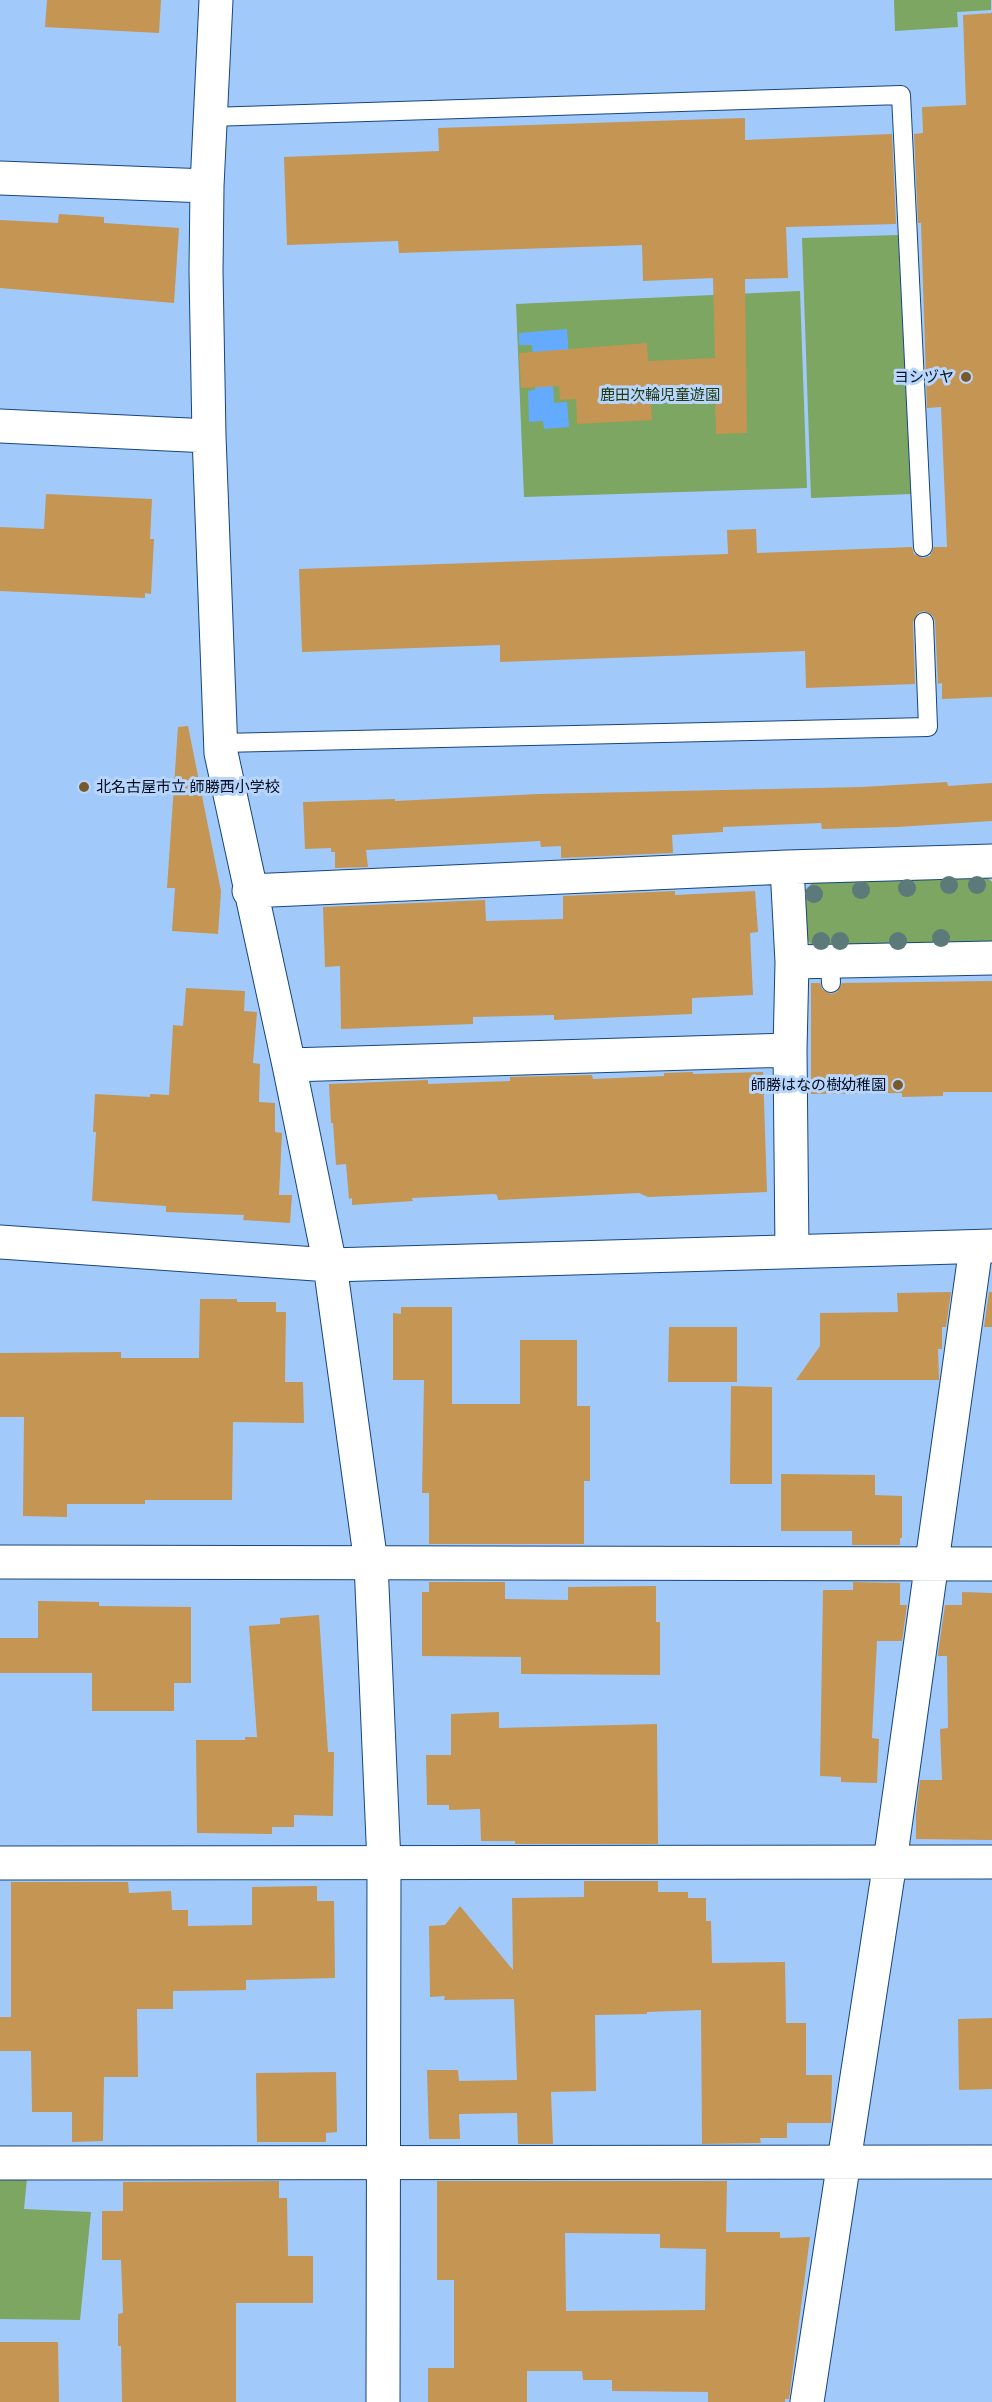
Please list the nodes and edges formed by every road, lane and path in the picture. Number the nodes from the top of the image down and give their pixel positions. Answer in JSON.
{"nodes":[{"id":1,"x":216,"y":0,"type":"edge"},
{"id":2,"x":210,"y":117,"type":"junction"},
{"id":3,"x":0,"y":178,"type":"edge"},
{"id":4,"x":207,"y":186,"type":"junction"},
{"id":5,"x":0,"y":426,"type":"edge"},
{"id":6,"x":209,"y":436,"type":"junction"},
{"id":7,"x":923,"y":547,"type":"dead end"},
{"id":8,"x":924,"y":622,"type":"dead end"},
{"id":9,"x":221,"y":743,"type":"junction"},
{"id":10,"x":992,"y":861,"type":"edge"},
{"id":11,"x":787,"y":867,"type":"junction"},
{"id":12,"x":249,"y":891,"type":"junction"},
{"id":13,"x":992,"y":958,"type":"edge"},
{"id":14,"x":792,"y":962,"type":"junction"},
{"id":15,"x":800,"y":1049,"type":"junction"},
{"id":16,"x":289,"y":1065,"type":"junction"},
{"id":17,"x":0,"y":1242,"type":"edge"},
{"id":18,"x":984,"y":1246,"type":"edge"},
{"id":19,"x":792,"y":1251,"type":"junction"},
{"id":20,"x":330,"y":1265,"type":"junction"},
{"id":21,"x":0,"y":1562,"type":"edge"},
{"id":22,"x":371,"y":1563,"type":"junction"},
{"id":23,"x":932,"y":1564,"type":"junction"},
{"id":24,"x":992,"y":1564,"type":"edge"},
{"id":25,"x":890,"y":1862,"type":"junction"},
{"id":26,"x":992,"y":1862,"type":"edge"},
{"id":27,"x":0,"y":1863,"type":"edge"},
{"id":28,"x":384,"y":1863,"type":"junction"},
{"id":29,"x":383,"y":2162,"type":"junction"},
{"id":30,"x":845,"y":2162,"type":"junction"},
{"id":31,"x":992,"y":2162,"type":"edge"},
{"id":32,"x":0,"y":2163,"type":"edge"},
{"id":33,"x":383,"y":2402,"type":"edge"},
{"id":34,"x":807,"y":2402,"type":"edge"}],
"edges":[{"from":1,"to":2,"type":"street"},
{"from":2,"to":4,"type":"street"},
{"from":2,"to":7,"type":"lane"},
{"from":3,"to":4,"type":"street"},
{"from":4,"to":6,"type":"street"},
{"from":5,"to":6,"type":"street"},
{"from":6,"to":9,"type":"street"},
{"from":8,"to":9,"type":"lane"},
{"from":9,"to":12,"type":"street"},
{"from":10,"to":11,"type":"street"},
{"from":11,"to":12,"type":"street"},
{"from":11,"to":14,"type":"street"},
{"from":12,"to":16,"type":"street"},
{"from":13,"to":14,"type":"street"},
{"from":14,"to":15,"type":"street"},
{"from":15,"to":16,"type":"street"},
{"from":15,"to":19,"type":"street"},
{"from":16,"to":20,"type":"street"},
{"from":17,"to":20,"type":"street"},
{"from":18,"to":19,"type":"street"},
{"from":18,"to":23,"type":"street"},
{"from":19,"to":20,"type":"street"},
{"from":20,"to":22,"type":"street"},
{"from":21,"to":22,"type":"street"},
{"from":22,"to":23,"type":"street"},
{"from":22,"to":28,"type":"street"},
{"from":23,"to":24,"type":"street"},
{"from":23,"to":25,"type":"street"},
{"from":25,"to":26,"type":"street"},
{"from":25,"to":28,"type":"street"},
{"from":25,"to":30,"type":"street"},
{"from":27,"to":28,"type":"street"},
{"from":28,"to":29,"type":"street"},
{"from":29,"to":30,"type":"street"},
{"from":29,"to":32,"type":"street"},
{"from":29,"to":33,"type":"street"},
{"from":30,"to":31,"type":"street"},
{"from":30,"to":34,"type":"street"}]}
